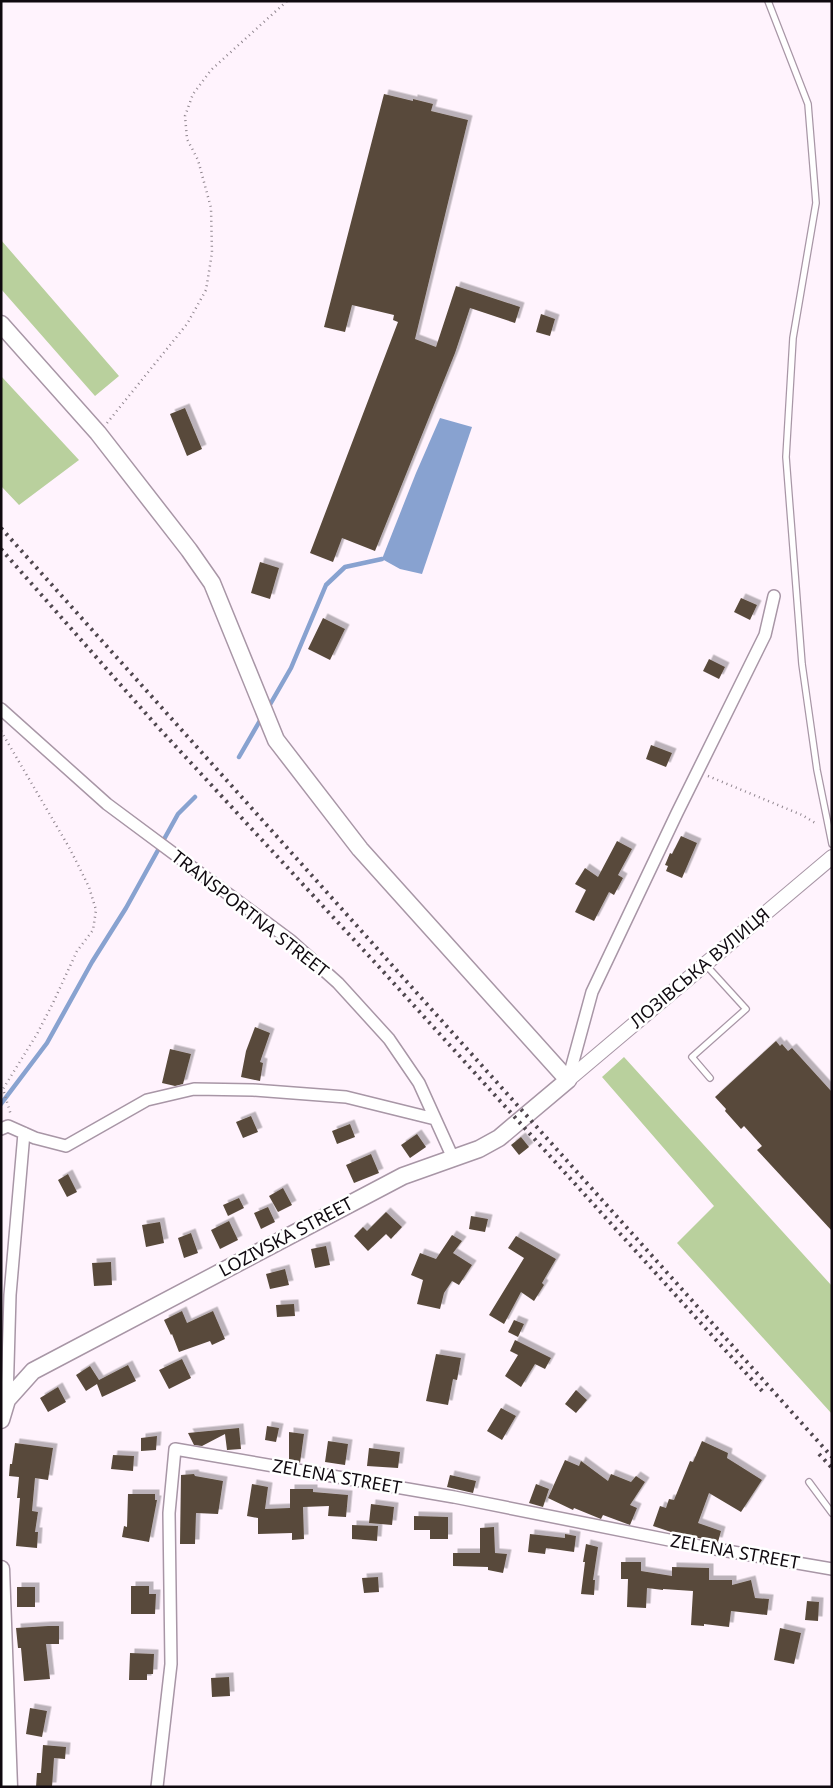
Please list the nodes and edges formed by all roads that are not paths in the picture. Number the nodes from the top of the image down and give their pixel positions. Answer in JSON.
{"nodes":[{"id":1,"x":768,"y":1,"type":"edge"},
{"id":2,"x":1,"y":324,"type":"edge"},
{"id":3,"x":774,"y":596,"type":"dead end"},
{"id":4,"x":1,"y":709,"type":"edge"},
{"id":5,"x":832,"y":844,"type":"edge"},
{"id":6,"x":832,"y":857,"type":"edge"},
{"id":7,"x":705,"y":964,"type":"junction"},
{"id":8,"x":710,"y":1078,"type":"dead end"},
{"id":9,"x":568,"y":1080,"type":"junction"},
{"id":10,"x":435,"y":1119,"type":"junction"},
{"id":11,"x":1,"y":1129,"type":"edge"},
{"id":12,"x":19,"y":1131,"type":"junction"},
{"id":13,"x":453,"y":1158,"type":"junction"},
{"id":14,"x":4,"y":1401,"type":"edge"},
{"id":15,"x":1,"y":1420,"type":"edge"},
{"id":16,"x":809,"y":1482,"type":"dead end"},
{"id":17,"x":832,"y":1513,"type":"edge"},
{"id":18,"x":1,"y":1569,"type":"edge"},
{"id":19,"x":832,"y":1569,"type":"edge"},
{"id":20,"x":9,"y":1787,"type":"edge"},
{"id":21,"x":157,"y":1787,"type":"edge"}],
"edges":[{"from":1,"to":5,"type":"lane"},
{"from":2,"to":9,"type":"main road"},
{"from":3,"to":9,"type":"street"},
{"from":4,"to":10,"type":"street","name":"TRANSPORTNA STREET"},
{"from":6,"to":7,"type":"street","name":"ЛОЗІВСЬКА ВУЛИЦЯ"},
{"from":7,"to":8,"type":"lane"},
{"from":7,"to":9,"type":"street","name":"ЛОЗІВСЬКА ВУЛИЦЯ"},
{"from":9,"to":13,"type":"main road","name":"LOZIVSKA STREET"},
{"from":10,"to":12,"type":"street"},
{"from":10,"to":13,"type":"street","name":"TRANSPORTNA STREET"},
{"from":11,"to":12,"type":"street"},
{"from":12,"to":14,"type":"street"},
{"from":13,"to":14,"type":"main road","name":"LOZIVSKA STREET"},
{"from":14,"to":15,"type":"main road"},
{"from":16,"to":17,"type":"lane"},
{"from":18,"to":20,"type":"main road"},
{"from":19,"to":21,"type":"street","name":"ZELENA STREET"}]}
